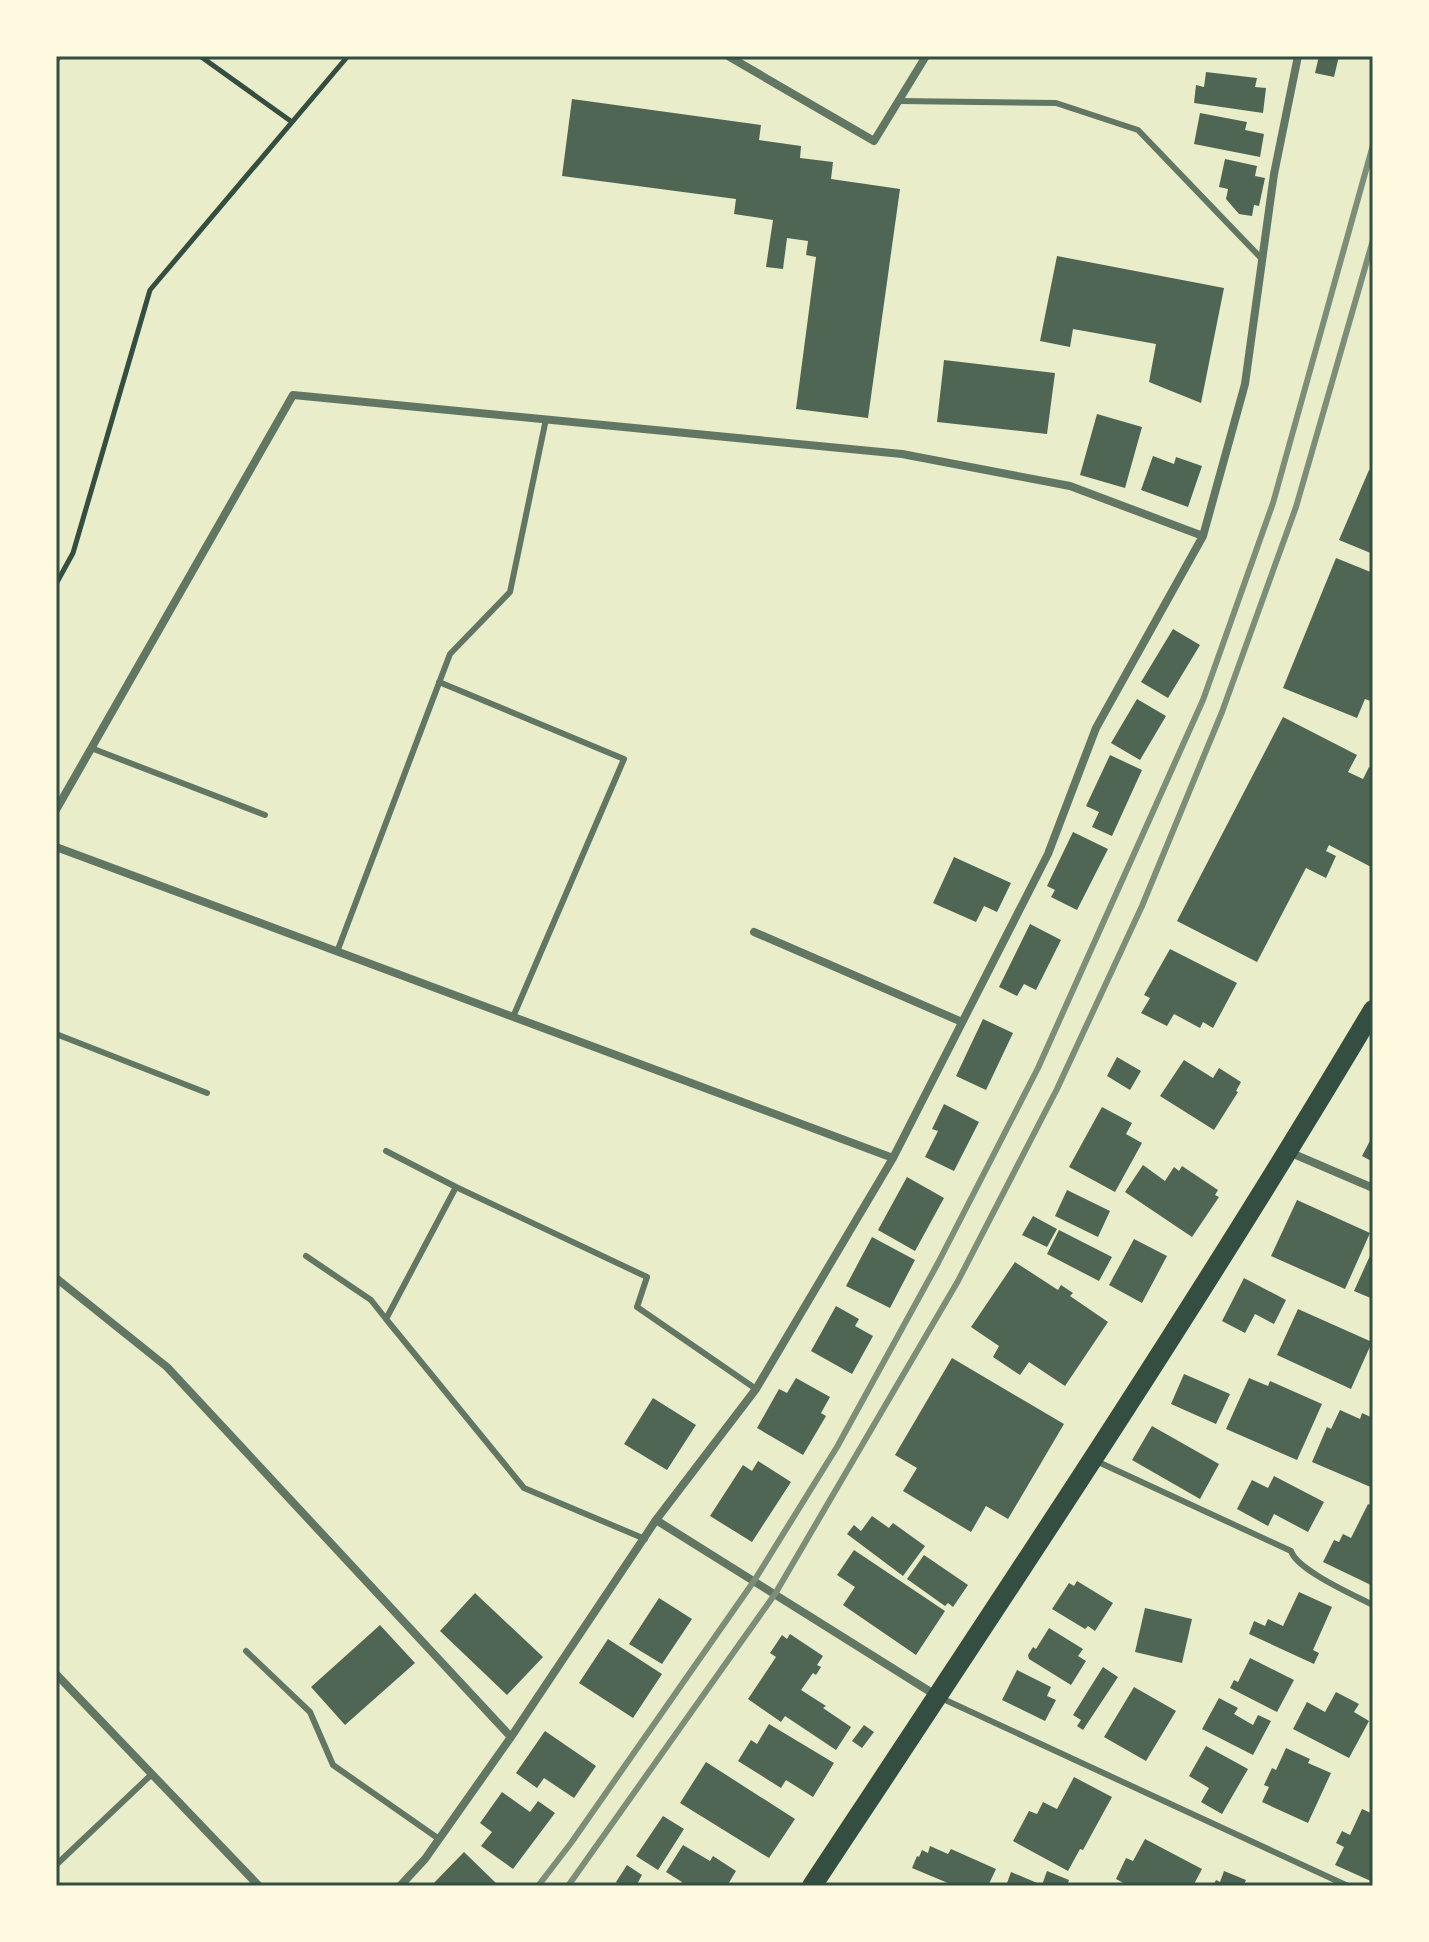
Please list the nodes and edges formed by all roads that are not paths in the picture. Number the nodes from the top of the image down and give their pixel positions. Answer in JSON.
{"nodes":[{"id":1,"x":728,"y":56,"type":"edge"},
{"id":2,"x":926,"y":56,"type":"edge"},
{"id":3,"x":1298,"y":56,"type":"edge"},
{"id":4,"x":898,"y":101,"type":"junction"},
{"id":5,"x":1261,"y":258,"type":"junction"},
{"id":6,"x":546,"y":419,"type":"junction"},
{"id":7,"x":1203,"y":536,"type":"junction"},
{"id":8,"x":439,"y":682,"type":"junction"},
{"id":9,"x":91,"y":748,"type":"junction"},
{"id":10,"x":56,"y":810,"type":"edge"},
{"id":11,"x":265,"y":815,"type":"dead end"},
{"id":12,"x":56,"y":847,"type":"edge"},
{"id":13,"x":754,"y":932,"type":"dead end"},
{"id":14,"x":337,"y":952,"type":"junction"},
{"id":15,"x":1373,"y":1010,"type":"edge"},
{"id":16,"x":513,"y":1017,"type":"junction"},
{"id":17,"x":962,"y":1022,"type":"junction"},
{"id":18,"x":56,"y":1034,"type":"edge"},
{"id":19,"x":207,"y":1093,"type":"dead end"},
{"id":20,"x":386,"y":1151,"type":"dead end"},
{"id":21,"x":1288,"y":1152,"type":"junction"},
{"id":22,"x":893,"y":1158,"type":"junction"},
{"id":23,"x":456,"y":1187,"type":"junction"},
{"id":24,"x":1373,"y":1188,"type":"edge"},
{"id":25,"x":306,"y":1256,"type":"dead end"},
{"id":26,"x":56,"y":1278,"type":"edge"},
{"id":27,"x":386,"y":1319,"type":"junction"},
{"id":28,"x":756,"y":1389,"type":"junction"},
{"id":29,"x":1092,"y":1459,"type":"junction"},
{"id":30,"x":656,"y":1520,"type":"junction"},
{"id":31,"x":645,"y":1539,"type":"junction"},
{"id":32,"x":1373,"y":1605,"type":"edge"},
{"id":33,"x":246,"y":1651,"type":"dead end"},
{"id":34,"x":57,"y":1676,"type":"edge"},
{"id":35,"x":937,"y":1696,"type":"junction"},
{"id":36,"x":511,"y":1737,"type":"junction"},
{"id":37,"x":152,"y":1774,"type":"junction"},
{"id":38,"x":439,"y":1839,"type":"junction"},
{"id":39,"x":56,"y":1865,"type":"edge"},
{"id":40,"x":259,"y":1886,"type":"edge"},
{"id":41,"x":400,"y":1886,"type":"edge"},
{"id":42,"x":812,"y":1886,"type":"edge"},
{"id":43,"x":1348,"y":1886,"type":"edge"}],
"edges":[{"from":1,"to":4,"type":"street"},
{"from":2,"to":4,"type":"street"},
{"from":3,"to":5,"type":"street"},
{"from":4,"to":5,"type":"lane"},
{"from":5,"to":7,"type":"street"},
{"from":6,"to":7,"type":"street"},
{"from":6,"to":8,"type":"lane"},
{"from":6,"to":9,"type":"street"},
{"from":7,"to":17,"type":"street"},
{"from":8,"to":14,"type":"lane"},
{"from":8,"to":16,"type":"lane"},
{"from":9,"to":10,"type":"street"},
{"from":9,"to":11,"type":"lane"},
{"from":12,"to":14,"type":"street"},
{"from":13,"to":17,"type":"street"},
{"from":14,"to":16,"type":"street"},
{"from":15,"to":21,"type":"main road"},
{"from":16,"to":22,"type":"street"},
{"from":17,"to":22,"type":"street"},
{"from":18,"to":19,"type":"lane"},
{"from":20,"to":23,"type":"lane"},
{"from":21,"to":24,"type":"street"},
{"from":21,"to":29,"type":"main road"},
{"from":22,"to":28,"type":"street"},
{"from":23,"to":27,"type":"lane"},
{"from":23,"to":28,"type":"lane"},
{"from":25,"to":27,"type":"lane"},
{"from":26,"to":36,"type":"street"},
{"from":27,"to":31,"type":"lane"},
{"from":28,"to":30,"type":"street"},
{"from":29,"to":32,"type":"lane"},
{"from":29,"to":35,"type":"main road"},
{"from":30,"to":31,"type":"street"},
{"from":30,"to":35,"type":"street"},
{"from":31,"to":36,"type":"street"},
{"from":33,"to":38,"type":"lane"},
{"from":34,"to":37,"type":"street"},
{"from":35,"to":42,"type":"main road"},
{"from":35,"to":43,"type":"lane"},
{"from":36,"to":38,"type":"street"},
{"from":37,"to":39,"type":"lane"},
{"from":37,"to":40,"type":"street"},
{"from":38,"to":41,"type":"street"}]}
